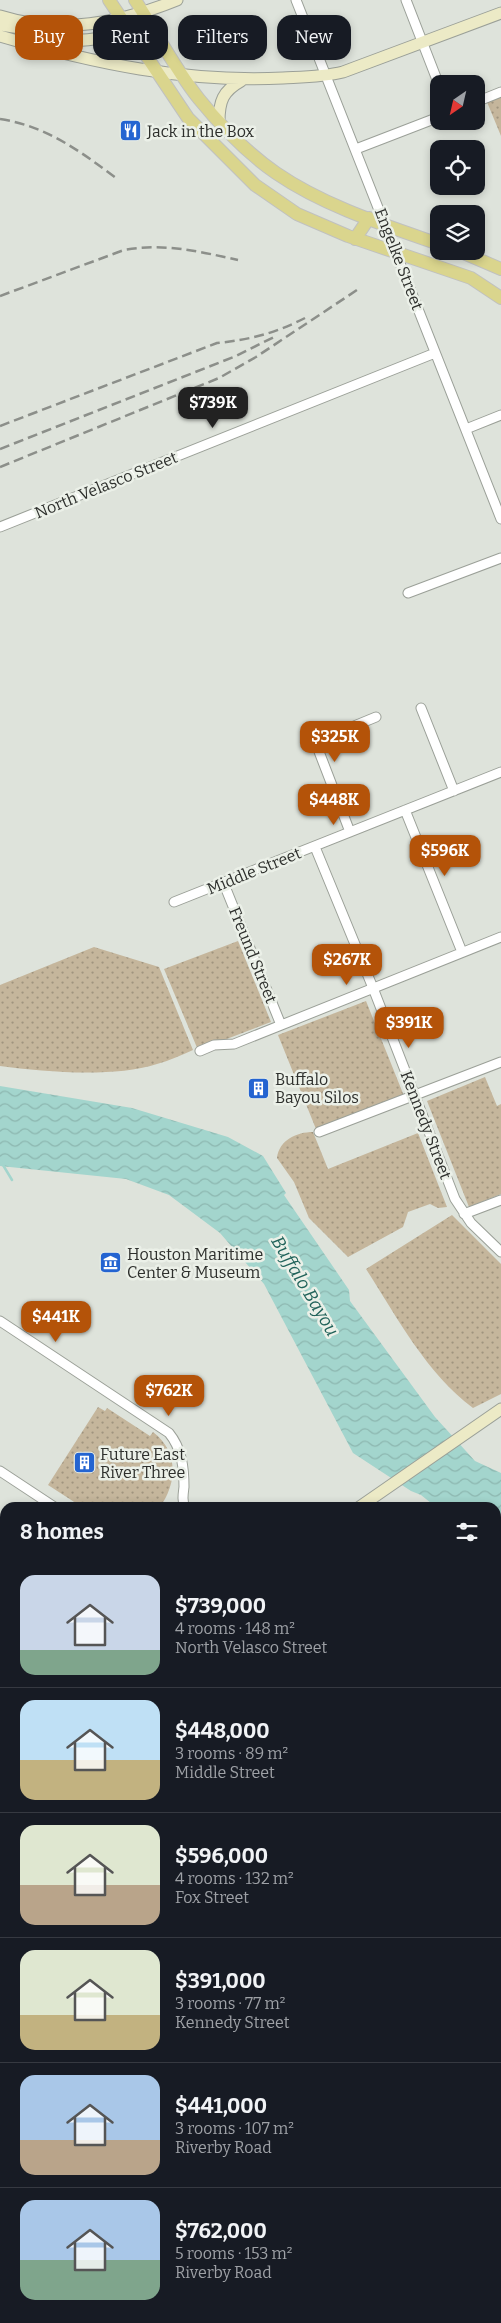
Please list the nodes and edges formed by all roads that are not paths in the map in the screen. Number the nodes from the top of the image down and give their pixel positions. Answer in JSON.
{"nodes":[{"id":1,"x":108,"y":0,"type":"edge"},
{"id":2,"x":135,"y":0,"type":"edge"},
{"id":3,"x":177,"y":0,"type":"edge"},
{"id":4,"x":296,"y":0,"type":"edge"},
{"id":5,"x":406,"y":0,"type":"edge"},
{"id":6,"x":144,"y":13,"type":"junction"},
{"id":7,"x":501,"y":13,"type":"edge"},
{"id":8,"x":118,"y":15,"type":"edge"},
{"id":9,"x":140,"y":15,"type":"edge"},
{"id":10,"x":0,"y":16,"type":"edge"},
{"id":11,"x":15,"y":19,"type":"edge"},
{"id":12,"x":0,"y":25,"type":"edge"},
{"id":13,"x":15,"y":27,"type":"edge"},
{"id":14,"x":0,"y":36,"type":"edge"},
{"id":15,"x":15,"y":40,"type":"edge"},
{"id":16,"x":422,"y":43,"type":"junction"},
{"id":17,"x":83,"y":57,"type":"edge"},
{"id":18,"x":147,"y":60,"type":"edge"},
{"id":19,"x":156,"y":74,"type":"junction"},
{"id":20,"x":184,"y":75,"type":"junction"},
{"id":21,"x":435,"y":75,"type":"edge"},
{"id":22,"x":328,"y":76,"type":"junction"},
{"id":23,"x":241,"y":80,"type":"junction"},
{"id":24,"x":501,"y":92,"type":"edge"},
{"id":25,"x":485,"y":98,"type":"edge"},
{"id":26,"x":430,"y":120,"type":"edge"},
{"id":27,"x":219,"y":122,"type":"junction"},
{"id":28,"x":356,"y":149,"type":"junction"},
{"id":29,"x":275,"y":171,"type":"junction"},
{"id":30,"x":254,"y":185,"type":"junction"},
{"id":31,"x":269,"y":194,"type":"junction"},
{"id":32,"x":369,"y":218,"type":"junction"},
{"id":33,"x":386,"y":226,"type":"junction"},
{"id":34,"x":355,"y":239,"type":"junction"},
{"id":35,"x":430,"y":241,"type":"edge"},
{"id":36,"x":396,"y":252,"type":"junction"},
{"id":37,"x":470,"y":260,"type":"edge"},
{"id":38,"x":482,"y":260,"type":"edge"},
{"id":39,"x":495,"y":266,"type":"edge"},
{"id":40,"x":461,"y":274,"type":"junction"},
{"id":41,"x":478,"y":282,"type":"junction"},
{"id":42,"x":501,"y":298,"type":"edge"},
{"id":43,"x":436,"y":353,"type":"junction"},
{"id":44,"x":501,"y":415,"type":"edge"},
{"id":45,"x":466,"y":429,"type":"junction"},
{"id":46,"x":501,"y":519,"type":"edge"},
{"id":47,"x":0,"y":527,"type":"edge"},
{"id":48,"x":501,"y":558,"type":"edge"},
{"id":49,"x":408,"y":593,"type":"dead end"},
{"id":50,"x":421,"y":708,"type":"dead end"},
{"id":51,"x":376,"y":717,"type":"dead end"},
{"id":52,"x":500,"y":775,"type":"edge"},
{"id":53,"x":454,"y":790,"type":"junction"},
{"id":54,"x":405,"y":810,"type":"junction"},
{"id":55,"x":350,"y":832,"type":"junction"},
{"id":56,"x":315,"y":847,"type":"junction"},
{"id":57,"x":224,"y":884,"type":"junction"},
{"id":58,"x":174,"y":902,"type":"dead end"},
{"id":59,"x":501,"y":936,"type":"edge"},
{"id":60,"x":462,"y":952,"type":"junction"},
{"id":61,"x":373,"y":988,"type":"junction"},
{"id":62,"x":282,"y":1025,"type":"junction"},
{"id":63,"x":200,"y":1051,"type":"dead end"},
{"id":64,"x":501,"y":1062,"type":"edge"},
{"id":65,"x":414,"y":1097,"type":"junction"},
{"id":66,"x":319,"y":1132,"type":"dead end"},
{"id":67,"x":501,"y":1200,"type":"edge"},
{"id":68,"x":464,"y":1214,"type":"junction"},
{"id":69,"x":501,"y":1252,"type":"edge"},
{"id":70,"x":0,"y":1322,"type":"edge"},
{"id":71,"x":501,"y":1409,"type":"edge"},
{"id":72,"x":0,"y":1471,"type":"edge"},
{"id":73,"x":47,"y":1502,"type":"edge"},
{"id":74,"x":185,"y":1502,"type":"edge"},
{"id":75,"x":365,"y":1502,"type":"edge"}],
"edges":[{"from":1,"to":8,"type":"main road"},
{"from":2,"to":6,"type":"main road"},
{"from":3,"to":6,"type":"main road"},
{"from":4,"to":22,"type":"street","name":"Engelke Street"},
{"from":5,"to":16,"type":"street"},
{"from":6,"to":9,"type":"main road"},
{"from":6,"to":20,"type":"main road"},
{"from":7,"to":16,"type":"main road"},
{"from":10,"to":11,"type":"main road"},
{"from":12,"to":13,"type":"main road"},
{"from":14,"to":15,"type":"main road"},
{"from":16,"to":21,"type":"street"},
{"from":16,"to":22,"type":"main road"},
{"from":17,"to":19,"type":"main road"},
{"from":18,"to":19,"type":"main road"},
{"from":19,"to":20,"type":"main road"},
{"from":19,"to":30,"type":"main road"},
{"from":20,"to":23,"type":"main road"},
{"from":20,"to":27,"type":"main road"},
{"from":22,"to":23,"type":"main road"},
{"from":22,"to":28,"type":"street","name":"Engelke Street"},
{"from":23,"to":27,"type":"main road"},
{"from":24,"to":25,"type":"street"},
{"from":26,"to":28,"type":"street"},
{"from":27,"to":29,"type":"main road"},
{"from":28,"to":33,"type":"street","name":"Engelke Street"},
{"from":29,"to":30,"type":"main road"},
{"from":29,"to":31,"type":"main road"},
{"from":29,"to":32,"type":"main road"},
{"from":30,"to":31,"type":"main road"},
{"from":31,"to":34,"type":"main road"},
{"from":32,"to":33,"type":"main road"},
{"from":32,"to":34,"type":"main road"},
{"from":33,"to":35,"type":"main road"},
{"from":33,"to":36,"type":"street","name":"Engelke Street"},
{"from":34,"to":36,"type":"main road"},
{"from":36,"to":40,"type":"main road"},
{"from":36,"to":43,"type":"street","name":"Engelke Street"},
{"from":37,"to":40,"type":"main road"},
{"from":38,"to":39,"type":"main road"},
{"from":39,"to":41,"type":"main road"},
{"from":40,"to":41,"type":"main road"},
{"from":41,"to":42,"type":"main road"},
{"from":43,"to":45,"type":"street","name":"Engelke Street"},
{"from":43,"to":47,"type":"street","name":"North Velasco Street"},
{"from":44,"to":45,"type":"street"},
{"from":45,"to":46,"type":"street","name":"Engelke Street"},
{"from":48,"to":49,"type":"street"},
{"from":50,"to":53,"type":"street"},
{"from":51,"to":55,"type":"street"},
{"from":52,"to":53,"type":"street","name":"Middle Street"},
{"from":53,"to":54,"type":"street","name":"Middle Street"},
{"from":54,"to":55,"type":"street","name":"Middle Street"},
{"from":54,"to":60,"type":"street"},
{"from":55,"to":56,"type":"street","name":"Middle Street"},
{"from":56,"to":57,"type":"street","name":"Middle Street"},
{"from":56,"to":61,"type":"street","name":"Kennedy Street"},
{"from":57,"to":58,"type":"street","name":"Middle Street"},
{"from":57,"to":62,"type":"street","name":"Freund Street"},
{"from":59,"to":60,"type":"street"},
{"from":60,"to":61,"type":"street"},
{"from":61,"to":62,"type":"street"},
{"from":61,"to":65,"type":"street","name":"Kennedy Street"},
{"from":62,"to":63,"type":"street"},
{"from":64,"to":65,"type":"street"},
{"from":65,"to":66,"type":"street"},
{"from":65,"to":68,"type":"street","name":"Kennedy Street"},
{"from":67,"to":68,"type":"street"},
{"from":68,"to":69,"type":"street","name":"Kennedy Street"},
{"from":70,"to":74,"type":"street"},
{"from":71,"to":75,"type":"main road"},
{"from":72,"to":73,"type":"street"}]}
